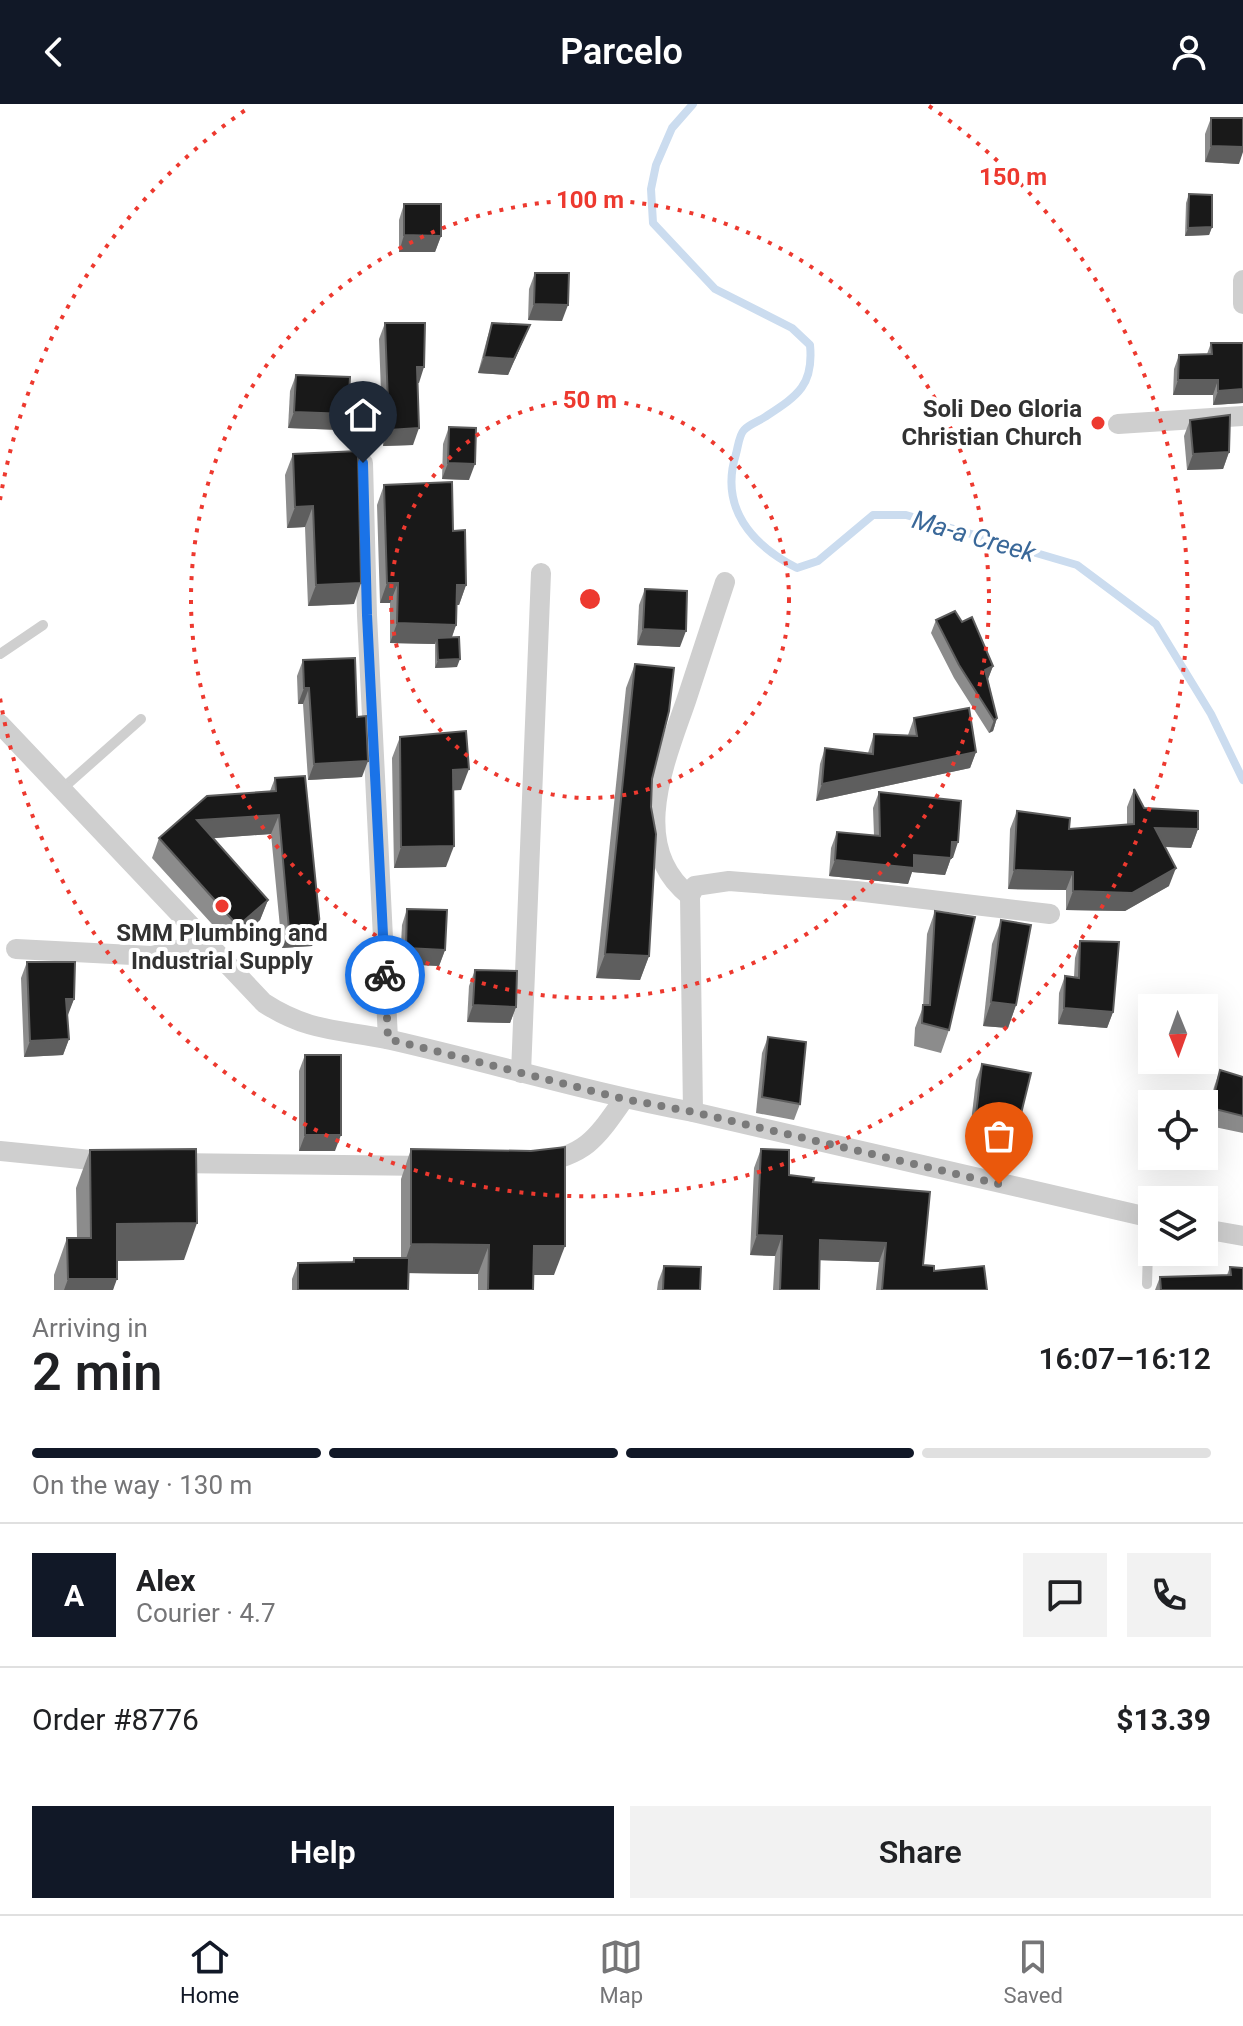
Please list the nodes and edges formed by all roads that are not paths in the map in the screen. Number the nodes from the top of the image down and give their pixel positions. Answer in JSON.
{"nodes":[{"id":1,"x":1243,"y":280,"type":"edge"},
{"id":2,"x":1243,"y":304,"type":"edge"},
{"id":3,"x":1243,"y":416,"type":"edge"},
{"id":4,"x":1118,"y":424,"type":"dead end"},
{"id":5,"x":363,"y":463,"type":"dead end"},
{"id":6,"x":541,"y":573,"type":"dead end"},
{"id":7,"x":725,"y":582,"type":"dead end"},
{"id":8,"x":43,"y":625,"type":"dead end"},
{"id":9,"x":0,"y":654,"type":"edge"},
{"id":10,"x":141,"y":719,"type":"dead end"},
{"id":11,"x":0,"y":724,"type":"edge"},
{"id":12,"x":62,"y":789,"type":"junction"},
{"id":13,"x":690,"y":896,"type":"junction"},
{"id":14,"x":1050,"y":914,"type":"dead end"},
{"id":15,"x":206,"y":943,"type":"junction"},
{"id":16,"x":16,"y":949,"type":"dead end"},
{"id":17,"x":388,"y":1039,"type":"junction"},
{"id":18,"x":521,"y":1073,"type":"junction"},
{"id":19,"x":624,"y":1099,"type":"junction"},
{"id":20,"x":693,"y":1112,"type":"junction"},
{"id":21,"x":0,"y":1151,"type":"edge"},
{"id":22,"x":456,"y":1166,"type":"edge"},
{"id":23,"x":521,"y":1167,"type":"edge"},
{"id":24,"x":1138,"y":1215,"type":"edge"},
{"id":25,"x":1218,"y":1232,"type":"edge"},
{"id":26,"x":1243,"y":1236,"type":"edge"},
{"id":27,"x":1148,"y":1266,"type":"edge"},
{"id":28,"x":1147,"y":1284,"type":"dead end"}],
"edges":[{"from":1,"to":2,"type":"street"},
{"from":3,"to":4,"type":"street"},
{"from":5,"to":17,"type":"street"},
{"from":6,"to":18,"type":"street"},
{"from":7,"to":13,"type":"street"},
{"from":8,"to":9,"type":"lane"},
{"from":10,"to":12,"type":"lane"},
{"from":11,"to":12,"type":"street"},
{"from":12,"to":15,"type":"street"},
{"from":13,"to":14,"type":"street"},
{"from":13,"to":20,"type":"street"},
{"from":15,"to":16,"type":"street"},
{"from":15,"to":17,"type":"street"},
{"from":17,"to":18,"type":"street"},
{"from":18,"to":19,"type":"street"},
{"from":19,"to":20,"type":"street"},
{"from":19,"to":23,"type":"street"},
{"from":20,"to":24,"type":"street"},
{"from":21,"to":22,"type":"street"},
{"from":25,"to":26,"type":"street"},
{"from":27,"to":28,"type":"lane"}]}
